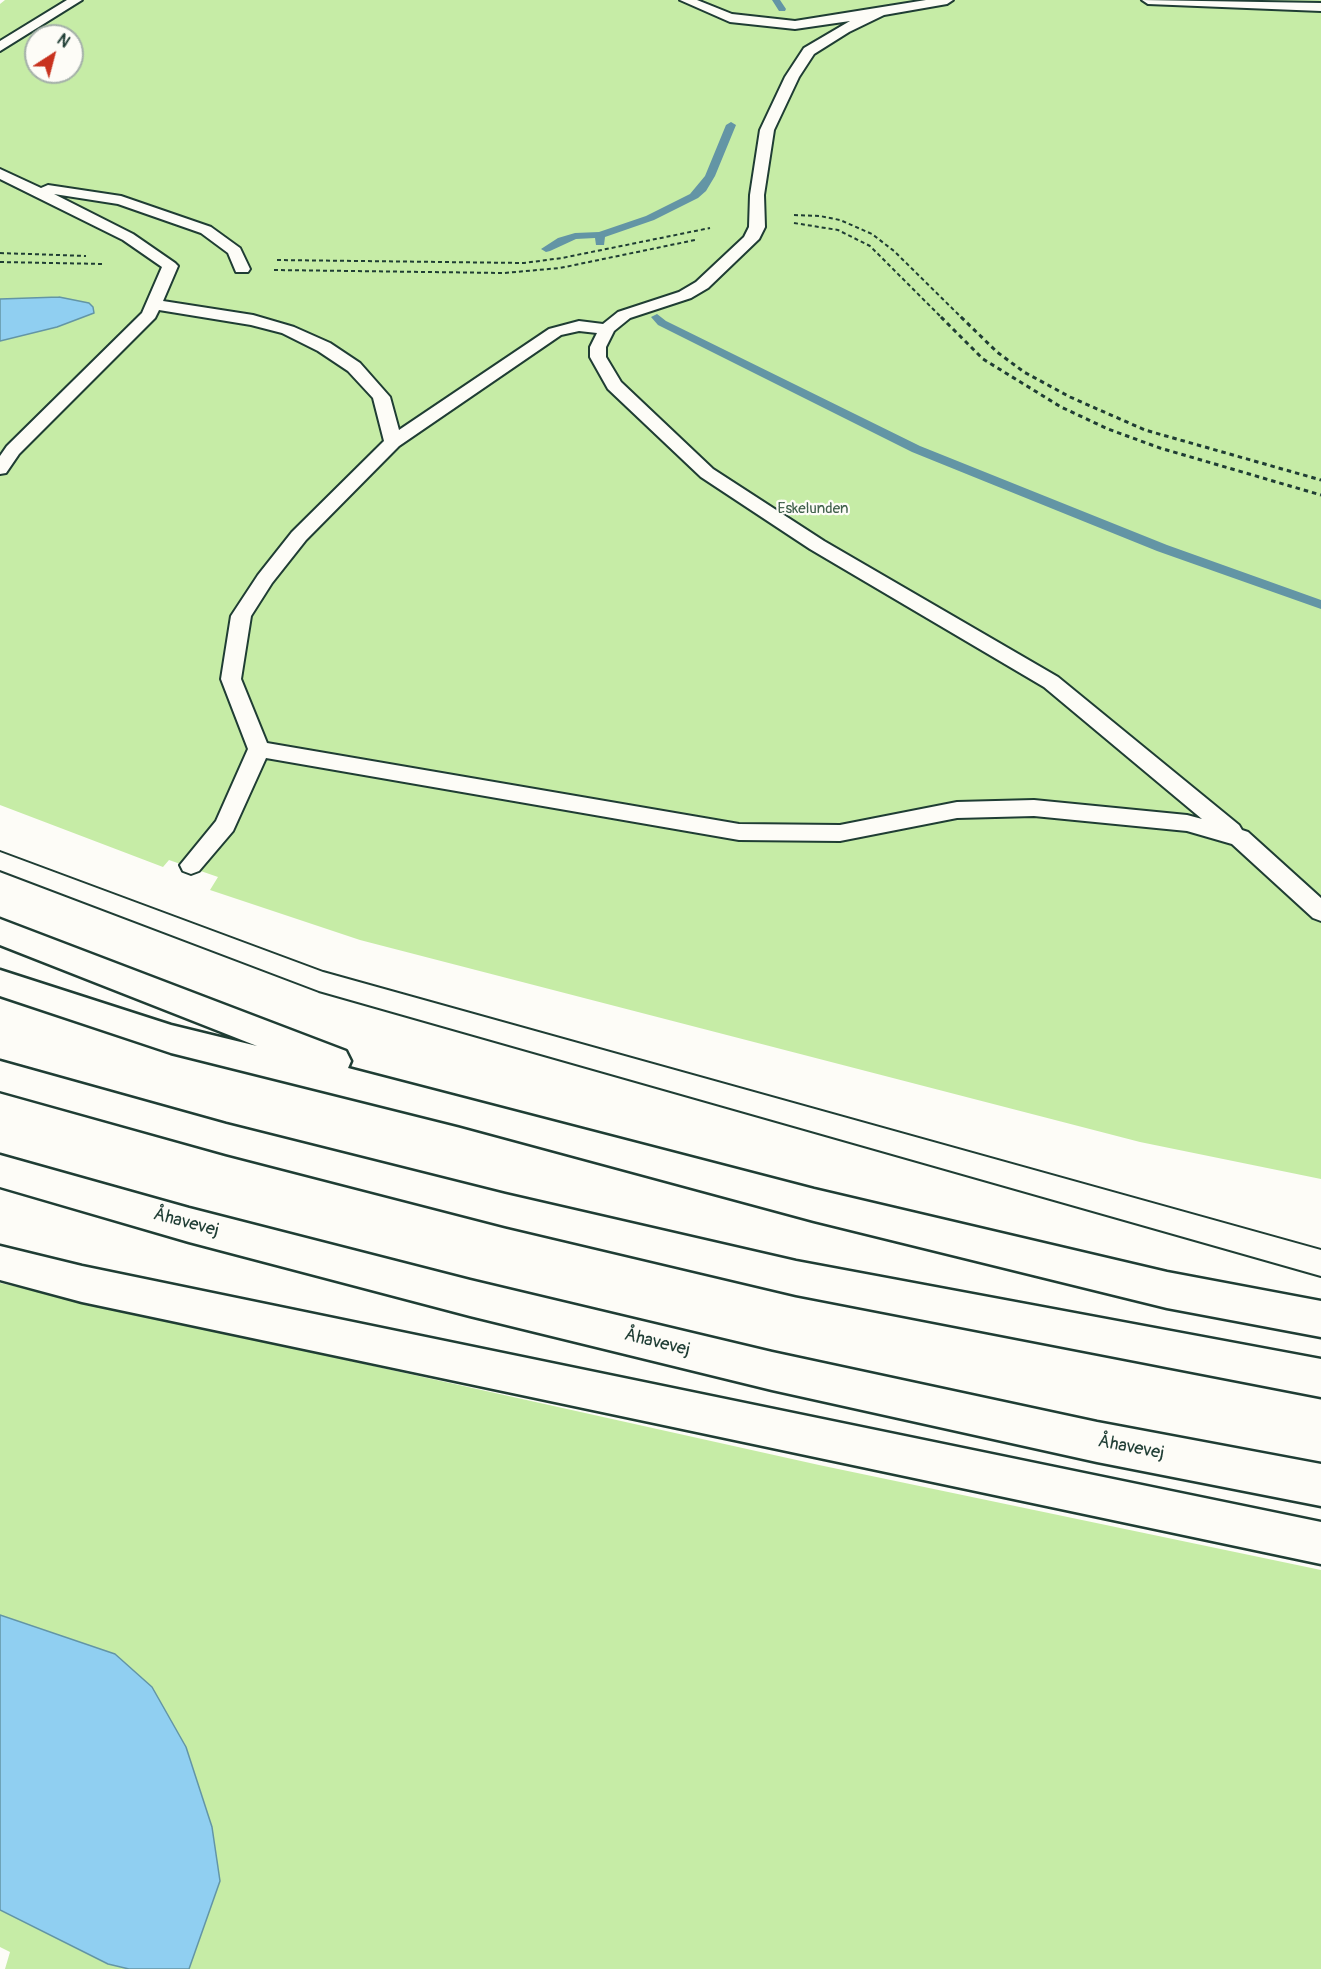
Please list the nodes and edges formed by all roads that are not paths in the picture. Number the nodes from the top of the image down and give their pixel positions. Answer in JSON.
{"nodes":[{"id":1,"x":75,"y":0,"type":"edge"},
{"id":2,"x":686,"y":0,"type":"edge"},
{"id":3,"x":947,"y":0,"type":"edge"},
{"id":4,"x":1148,"y":0,"type":"edge"},
{"id":5,"x":1321,"y":7,"type":"edge"},
{"id":6,"x":881,"y":12,"type":"junction"},
{"id":7,"x":795,"y":25,"type":"junction"},
{"id":8,"x":827,"y":39,"type":"junction"},
{"id":9,"x":0,"y":46,"type":"edge"},
{"id":10,"x":0,"y":173,"type":"edge"},
{"id":11,"x":30,"y":187,"type":"junction"},
{"id":12,"x":240,"y":264,"type":"road end"},
{"id":13,"x":154,"y":304,"type":"junction"},
{"id":14,"x":607,"y":329,"type":"junction"},
{"id":15,"x":393,"y":442,"type":"junction"},
{"id":16,"x":0,"y":469,"type":"edge"},
{"id":17,"x":259,"y":749,"type":"junction"},
{"id":18,"x":1240,"y":838,"type":"junction"},
{"id":19,"x":0,"y":861,"type":"edge"},
{"id":20,"x":191,"y":865,"type":"dead end"},
{"id":21,"x":1321,"y":912,"type":"edge"},
{"id":22,"x":0,"y":933,"type":"edge"},
{"id":23,"x":0,"y":983,"type":"edge"},
{"id":24,"x":0,"y":1076,"type":"edge"},
{"id":25,"x":459,"y":1110,"type":"junction"},
{"id":26,"x":0,"y":1171,"type":"edge"},
{"id":27,"x":0,"y":1263,"type":"edge"},
{"id":28,"x":1321,"y":1263,"type":"edge"},
{"id":29,"x":1321,"y":1319,"type":"edge"},
{"id":30,"x":1321,"y":1378,"type":"edge"},
{"id":31,"x":1321,"y":1485,"type":"edge"},
{"id":32,"x":1321,"y":1543,"type":"edge"}],
"edges":[{"from":1,"to":9,"type":"lane"},
{"from":2,"to":7,"type":"lane"},
{"from":3,"to":6,"type":"lane"},
{"from":4,"to":5,"type":"lane"},
{"from":6,"to":7,"type":"lane"},
{"from":6,"to":8,"type":"lane"},
{"from":7,"to":8,"type":"lane"},
{"from":8,"to":14,"type":"lane"},
{"from":10,"to":11,"type":"lane"},
{"from":11,"to":12,"type":"lane"},
{"from":11,"to":13,"type":"lane"},
{"from":13,"to":15,"type":"lane"},
{"from":13,"to":16,"type":"lane"},
{"from":14,"to":15,"type":"lane"},
{"from":14,"to":18,"type":"lane"},
{"from":15,"to":17,"type":"lane"},
{"from":17,"to":18,"type":"lane"},
{"from":17,"to":20,"type":"lane"},
{"from":18,"to":21,"type":"lane"},
{"from":19,"to":28,"type":"lane"},
{"from":22,"to":25,"type":"main road"},
{"from":23,"to":25,"type":"main road"},
{"from":24,"to":30,"type":"main road"},
{"from":25,"to":29,"type":"main road"},
{"from":26,"to":31,"type":"main road","name":"Åhavevej"},
{"from":27,"to":32,"type":"main road"}]}
